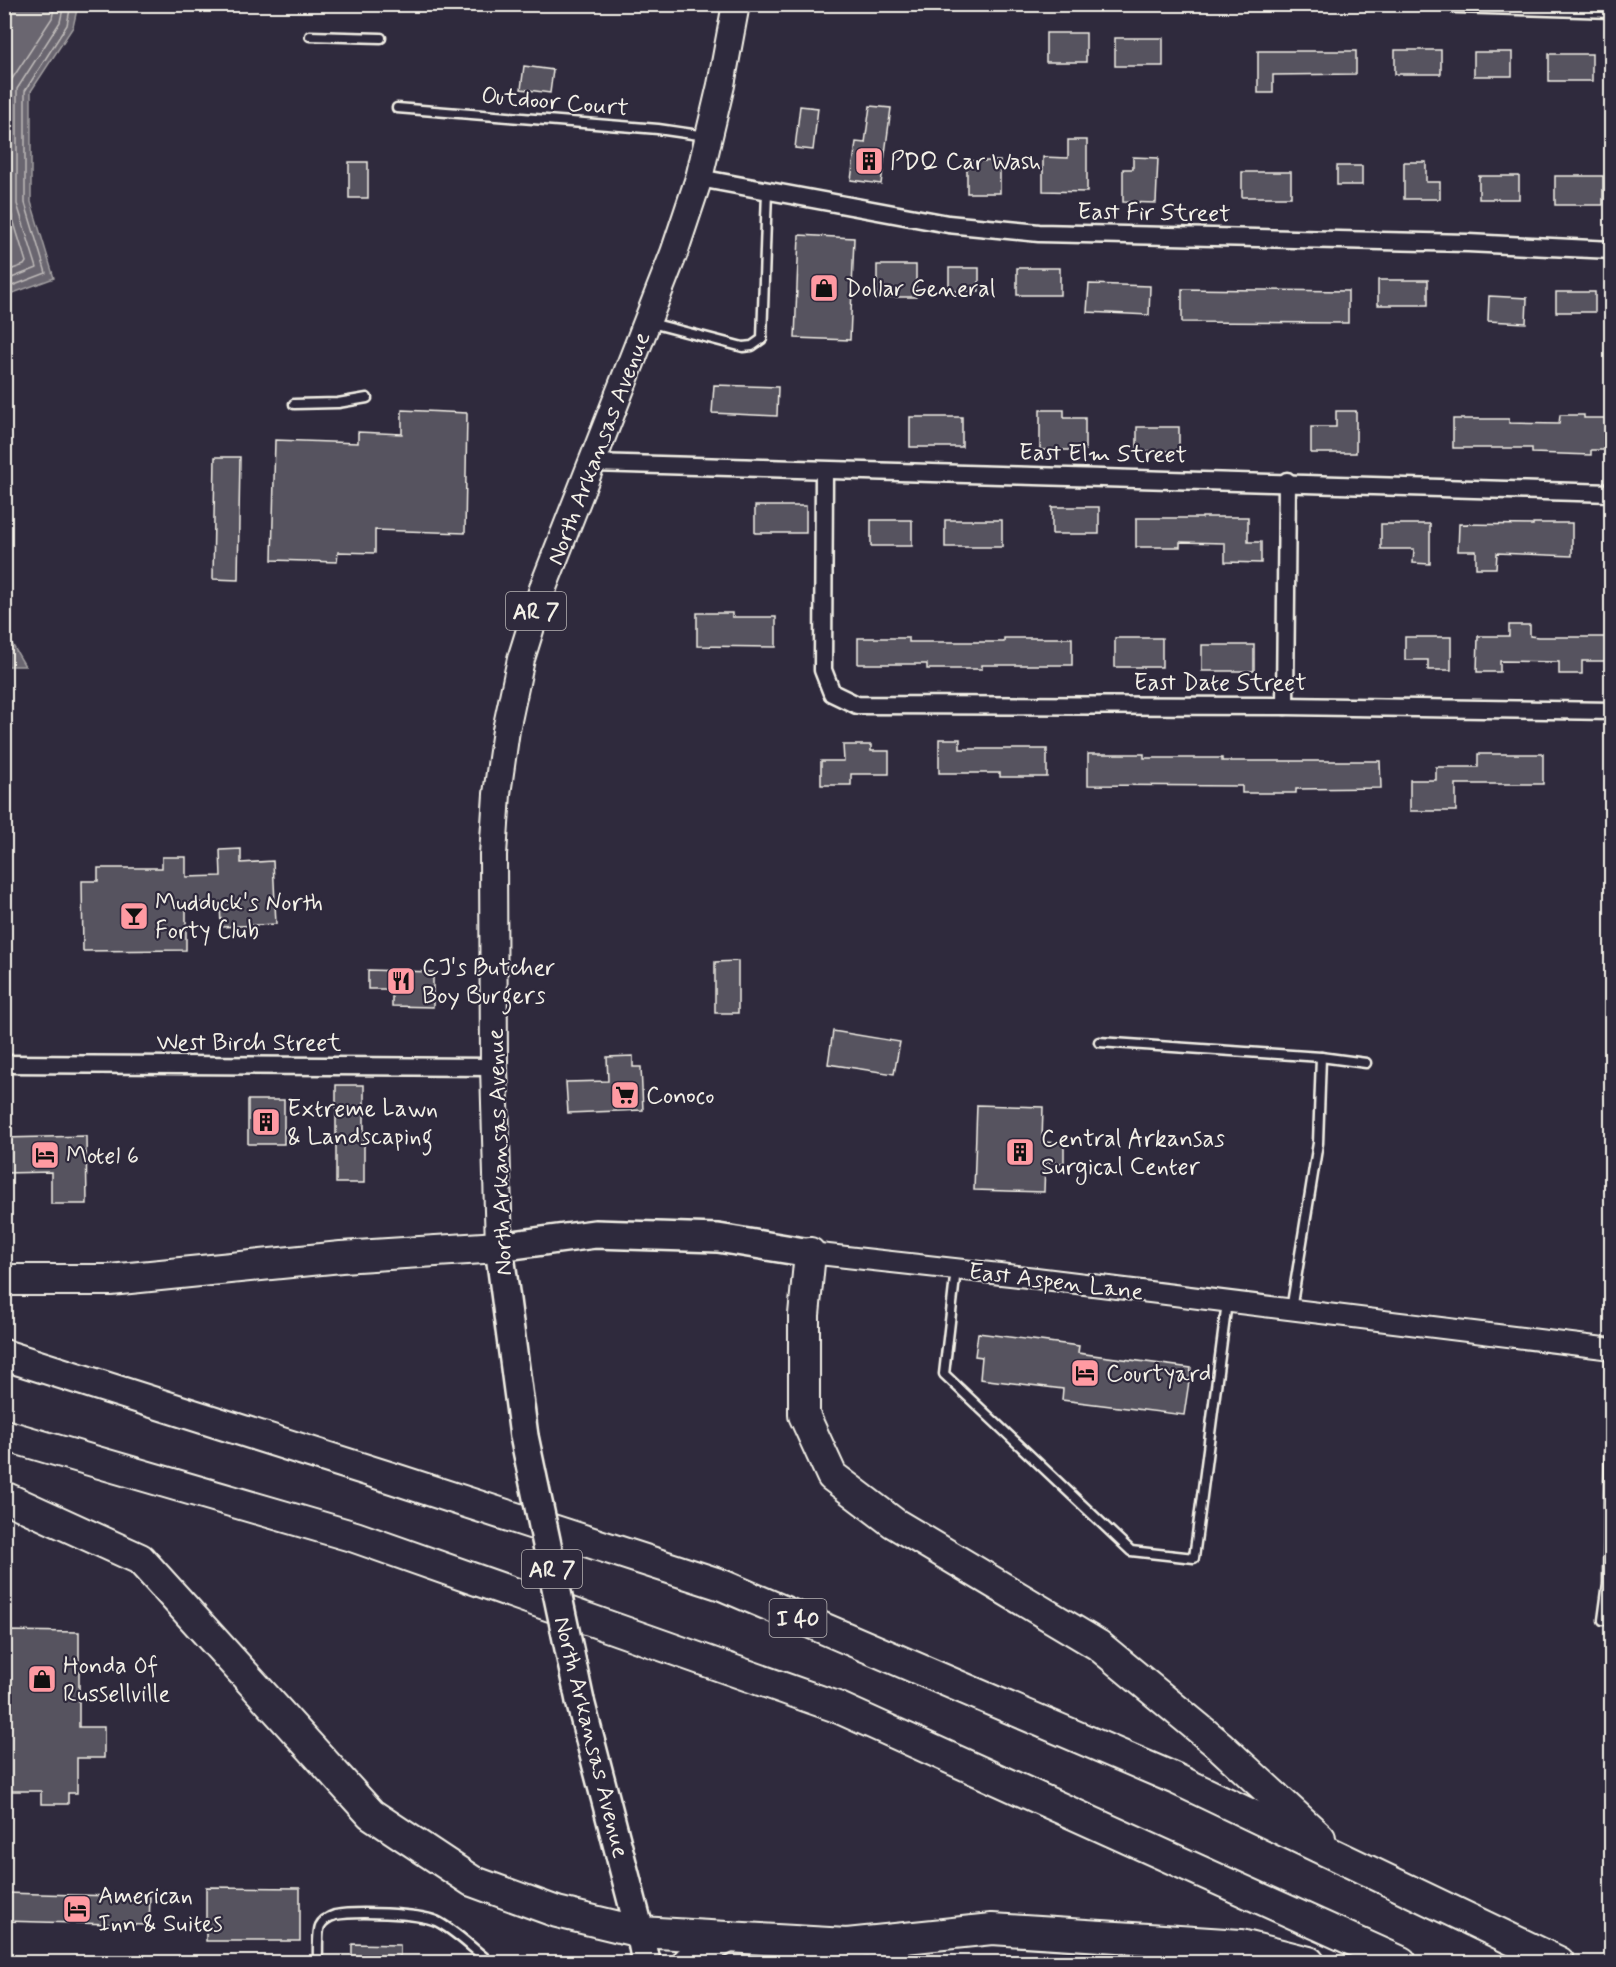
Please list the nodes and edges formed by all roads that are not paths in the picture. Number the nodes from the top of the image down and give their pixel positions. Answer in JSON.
{"nodes":[{"id":1,"x":736,"y":4,"type":"edge"},
{"id":2,"x":1456,"y":4,"type":"edge"},
{"id":3,"x":1611,"y":9,"type":"edge"},
{"id":4,"x":310,"y":36,"type":"dead end"},
{"id":5,"x":381,"y":38,"type":"dead end"},
{"id":6,"x":397,"y":108,"type":"dead end"},
{"id":7,"x":709,"y":137,"type":"junction"},
{"id":8,"x":699,"y":178,"type":"junction"},
{"id":9,"x":767,"y":191,"type":"junction"},
{"id":10,"x":1611,"y":250,"type":"edge"},
{"id":11,"x":648,"y":323,"type":"junction"},
{"id":12,"x":367,"y":398,"type":"dead end"},
{"id":13,"x":294,"y":404,"type":"dead end"},
{"id":14,"x":593,"y":463,"type":"junction"},
{"id":15,"x":824,"y":471,"type":"junction"},
{"id":16,"x":1287,"y":481,"type":"junction"},
{"id":17,"x":1611,"y":493,"type":"edge"},
{"id":18,"x":1285,"y":706,"type":"junction"},
{"id":19,"x":1611,"y":711,"type":"edge"},
{"id":20,"x":1099,"y":1042,"type":"dead end"},
{"id":21,"x":1321,"y":1057,"type":"junction"},
{"id":22,"x":1366,"y":1063,"type":"dead end"},
{"id":23,"x":4,"y":1064,"type":"edge"},
{"id":24,"x":494,"y":1067,"type":"junction"},
{"id":25,"x":499,"y":1246,"type":"junction"},
{"id":26,"x":810,"y":1253,"type":"junction"},
{"id":27,"x":956,"y":1269,"type":"junction"},
{"id":28,"x":4,"y":1280,"type":"edge"},
{"id":29,"x":1227,"y":1302,"type":"junction"},
{"id":30,"x":1291,"y":1310,"type":"junction"},
{"id":31,"x":1611,"y":1349,"type":"edge"},
{"id":32,"x":4,"y":1355,"type":"edge"},
{"id":33,"x":4,"y":1435,"type":"edge"},
{"id":34,"x":4,"y":1497,"type":"edge"},
{"id":35,"x":1603,"y":1620,"type":"dead end"},
{"id":36,"x":1345,"y":1860,"type":"junction"},
{"id":37,"x":640,"y":1932,"type":"junction"},
{"id":38,"x":729,"y":1937,"type":"junction"},
{"id":39,"x":318,"y":1962,"type":"edge"},
{"id":40,"x":488,"y":1962,"type":"edge"},
{"id":41,"x":646,"y":1962,"type":"edge"},
{"id":42,"x":688,"y":1962,"type":"edge"},
{"id":43,"x":1309,"y":1962,"type":"edge"},
{"id":44,"x":1401,"y":1962,"type":"edge"},
{"id":45,"x":1559,"y":1962,"type":"edge"}],
"edges":[{"from":1,"to":7,"type":"main road","name":"North Arkansas Avenue","number":"AR 7"},
{"from":2,"to":3,"type":"street"},
{"from":4,"to":5,"type":"lane"},
{"from":6,"to":7,"type":"lane","name":"Outdoor Court"},
{"from":7,"to":8,"type":"main road","name":"North Arkansas Avenue","number":"AR 7"},
{"from":8,"to":9,"type":"street","name":"East Fir Street"},
{"from":8,"to":11,"type":"main road","name":"North Arkansas Avenue","number":"AR 7"},
{"from":9,"to":10,"type":"street","name":"East Fir Street"},
{"from":9,"to":11,"type":"lane"},
{"from":11,"to":14,"type":"main road","name":"North Arkansas Avenue","number":"AR 7"},
{"from":12,"to":13,"type":"lane"},
{"from":14,"to":15,"type":"street","name":"East Elm Street"},
{"from":14,"to":24,"type":"main road","name":"North Arkansas Avenue","number":"AR 7"},
{"from":15,"to":16,"type":"street","name":"East Elm Street"},
{"from":15,"to":18,"type":"street","name":"East Date Street"},
{"from":16,"to":17,"type":"street","name":"East Elm Street"},
{"from":16,"to":18,"type":"street"},
{"from":18,"to":19,"type":"street","name":"East Date Street"},
{"from":20,"to":21,"type":"lane"},
{"from":21,"to":22,"type":"lane"},
{"from":21,"to":30,"type":"lane"},
{"from":23,"to":24,"type":"street","name":"West Birch Street"},
{"from":24,"to":25,"type":"main road","name":"North Arkansas Avenue","number":"AR 7"},
{"from":25,"to":26,"type":"highway","name":"East Aspen Lane"},
{"from":25,"to":28,"type":"highway"},
{"from":25,"to":37,"type":"highway","name":"North Arkansas Avenue","number":"AR 7","bridge":true},
{"from":26,"to":27,"type":"street","name":"East Aspen Lane"},
{"from":26,"to":36,"type":"highway"},
{"from":27,"to":29,"type":"street","name":"East Aspen Lane"},
{"from":27,"to":29,"type":"lane"},
{"from":29,"to":30,"type":"street","name":"East Aspen Lane"},
{"from":30,"to":31,"type":"street","name":"East Aspen Lane"},
{"from":31,"to":35,"type":"lane"},
{"from":32,"to":36,"type":"highway","number":"I 40"},
{"from":33,"to":44,"type":"highway"},
{"from":34,"to":37,"type":"highway"},
{"from":36,"to":45,"type":"highway","number":"I 40"},
{"from":37,"to":38,"type":"highway"},
{"from":37,"to":41,"type":"highway","name":"North Arkansas Avenue","number":"AR 7"},
{"from":38,"to":42,"type":"highway"},
{"from":38,"to":43,"type":"highway"},
{"from":39,"to":40,"type":"lane"}]}
